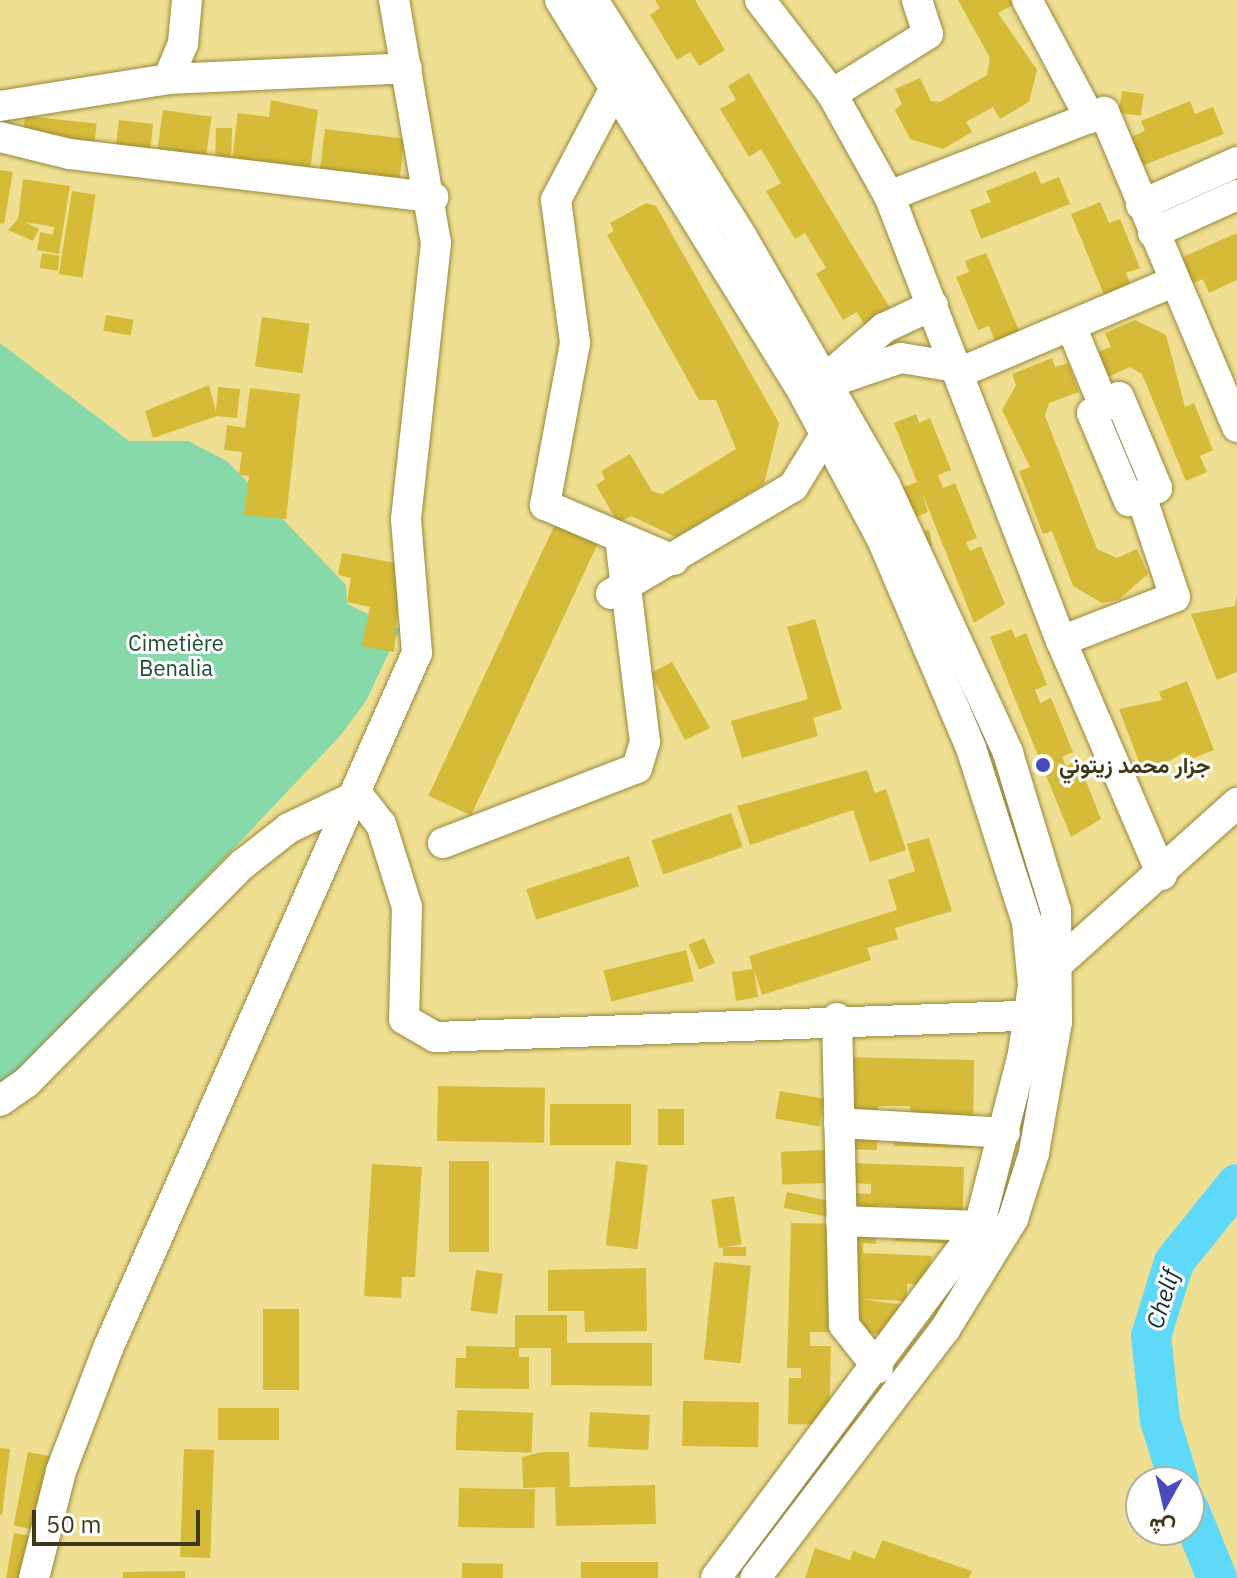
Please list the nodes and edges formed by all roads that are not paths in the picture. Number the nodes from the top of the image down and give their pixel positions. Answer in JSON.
{"nodes":[{"id":1,"x":187,"y":0,"type":"edge"},
{"id":2,"x":394,"y":0,"type":"edge"},
{"id":3,"x":560,"y":0,"type":"edge"},
{"id":4,"x":593,"y":0,"type":"edge"},
{"id":5,"x":760,"y":0,"type":"edge"},
{"id":6,"x":917,"y":0,"type":"edge"},
{"id":7,"x":1027,"y":0,"type":"edge"},
{"id":8,"x":407,"y":68,"type":"junction"},
{"id":9,"x":168,"y":79,"type":"junction"},
{"id":10,"x":615,"y":88,"type":"junction"},
{"id":11,"x":832,"y":94,"type":"junction"},
{"id":12,"x":0,"y":106,"type":"edge"},
{"id":13,"x":1090,"y":118,"type":"junction"},
{"id":14,"x":0,"y":137,"type":"edge"},
{"id":15,"x":1237,"y":162,"type":"edge"},
{"id":16,"x":1237,"y":195,"type":"edge"},
{"id":17,"x":889,"y":196,"type":"junction"},
{"id":18,"x":433,"y":197,"type":"junction"},
{"id":19,"x":1147,"y":219,"type":"junction"},
{"id":20,"x":1173,"y":282,"type":"junction"},
{"id":21,"x":933,"y":305,"type":"junction"},
{"id":22,"x":1071,"y":326,"type":"junction"},
{"id":23,"x":959,"y":367,"type":"junction"},
{"id":24,"x":813,"y":386,"type":"junction"},
{"id":25,"x":1237,"y":427,"type":"edge"},
{"id":26,"x":825,"y":435,"type":"junction"},
{"id":27,"x":620,"y":539,"type":"junction"},
{"id":28,"x":674,"y":560,"type":"junction"},
{"id":29,"x":617,"y":590,"type":"junction"},
{"id":30,"x":1061,"y":641,"type":"junction"},
{"id":31,"x":358,"y":795,"type":"junction"},
{"id":32,"x":1237,"y":803,"type":"edge"},
{"id":33,"x":443,"y":843,"type":"dead end"},
{"id":34,"x":1162,"y":875,"type":"junction"},
{"id":35,"x":1061,"y":961,"type":"junction"},
{"id":36,"x":1043,"y":1015,"type":"junction"},
{"id":37,"x":837,"y":1018,"type":"junction"},
{"id":38,"x":0,"y":1101,"type":"edge"},
{"id":39,"x":839,"y":1123,"type":"junction"},
{"id":40,"x":1005,"y":1133,"type":"junction"},
{"id":41,"x":841,"y":1221,"type":"junction"},
{"id":42,"x":979,"y":1226,"type":"junction"},
{"id":43,"x":878,"y":1368,"type":"junction"},
{"id":44,"x":34,"y":1578,"type":"edge"},
{"id":45,"x":716,"y":1578,"type":"edge"},
{"id":46,"x":755,"y":1578,"type":"edge"}],
"edges":[{"from":1,"to":9,"type":"street"},
{"from":2,"to":8,"type":"street"},
{"from":3,"to":10,"type":"street"},
{"from":4,"to":24,"type":"street"},
{"from":5,"to":11,"type":"street"},
{"from":6,"to":11,"type":"street"},
{"from":7,"to":13,"type":"street"},
{"from":8,"to":9,"type":"street"},
{"from":8,"to":18,"type":"street"},
{"from":9,"to":12,"type":"street"},
{"from":10,"to":24,"type":"street"},
{"from":10,"to":27,"type":"street"},
{"from":11,"to":17,"type":"street"},
{"from":13,"to":17,"type":"street"},
{"from":13,"to":19,"type":"street"},
{"from":14,"to":18,"type":"street"},
{"from":15,"to":19,"type":"street"},
{"from":16,"to":19,"type":"street"},
{"from":17,"to":21,"type":"street"},
{"from":18,"to":31,"type":"street"},
{"from":19,"to":20,"type":"street"},
{"from":20,"to":22,"type":"street"},
{"from":20,"to":25,"type":"street"},
{"from":21,"to":23,"type":"street"},
{"from":21,"to":24,"type":"street"},
{"from":22,"to":23,"type":"street"},
{"from":22,"to":30,"type":"street"},
{"from":23,"to":24,"type":"street"},
{"from":23,"to":30,"type":"street"},
{"from":24,"to":26,"type":"street"},
{"from":24,"to":35,"type":"street"},
{"from":26,"to":28,"type":"street"},
{"from":26,"to":36,"type":"street"},
{"from":27,"to":28,"type":"street"},
{"from":27,"to":29,"type":"street"},
{"from":28,"to":29,"type":"street"},
{"from":29,"to":33,"type":"street"},
{"from":30,"to":34,"type":"street"},
{"from":31,"to":37,"type":"street"},
{"from":31,"to":38,"type":"street"},
{"from":31,"to":44,"type":"street"},
{"from":32,"to":34,"type":"street"},
{"from":34,"to":35,"type":"street"},
{"from":35,"to":36,"type":"street"},
{"from":36,"to":37,"type":"street"},
{"from":36,"to":40,"type":"street"},
{"from":36,"to":46,"type":"street"},
{"from":37,"to":39,"type":"street"},
{"from":39,"to":40,"type":"street"},
{"from":39,"to":41,"type":"street"},
{"from":40,"to":42,"type":"street"},
{"from":41,"to":42,"type":"street"},
{"from":41,"to":43,"type":"street"},
{"from":42,"to":43,"type":"street"},
{"from":43,"to":45,"type":"street"}]}
